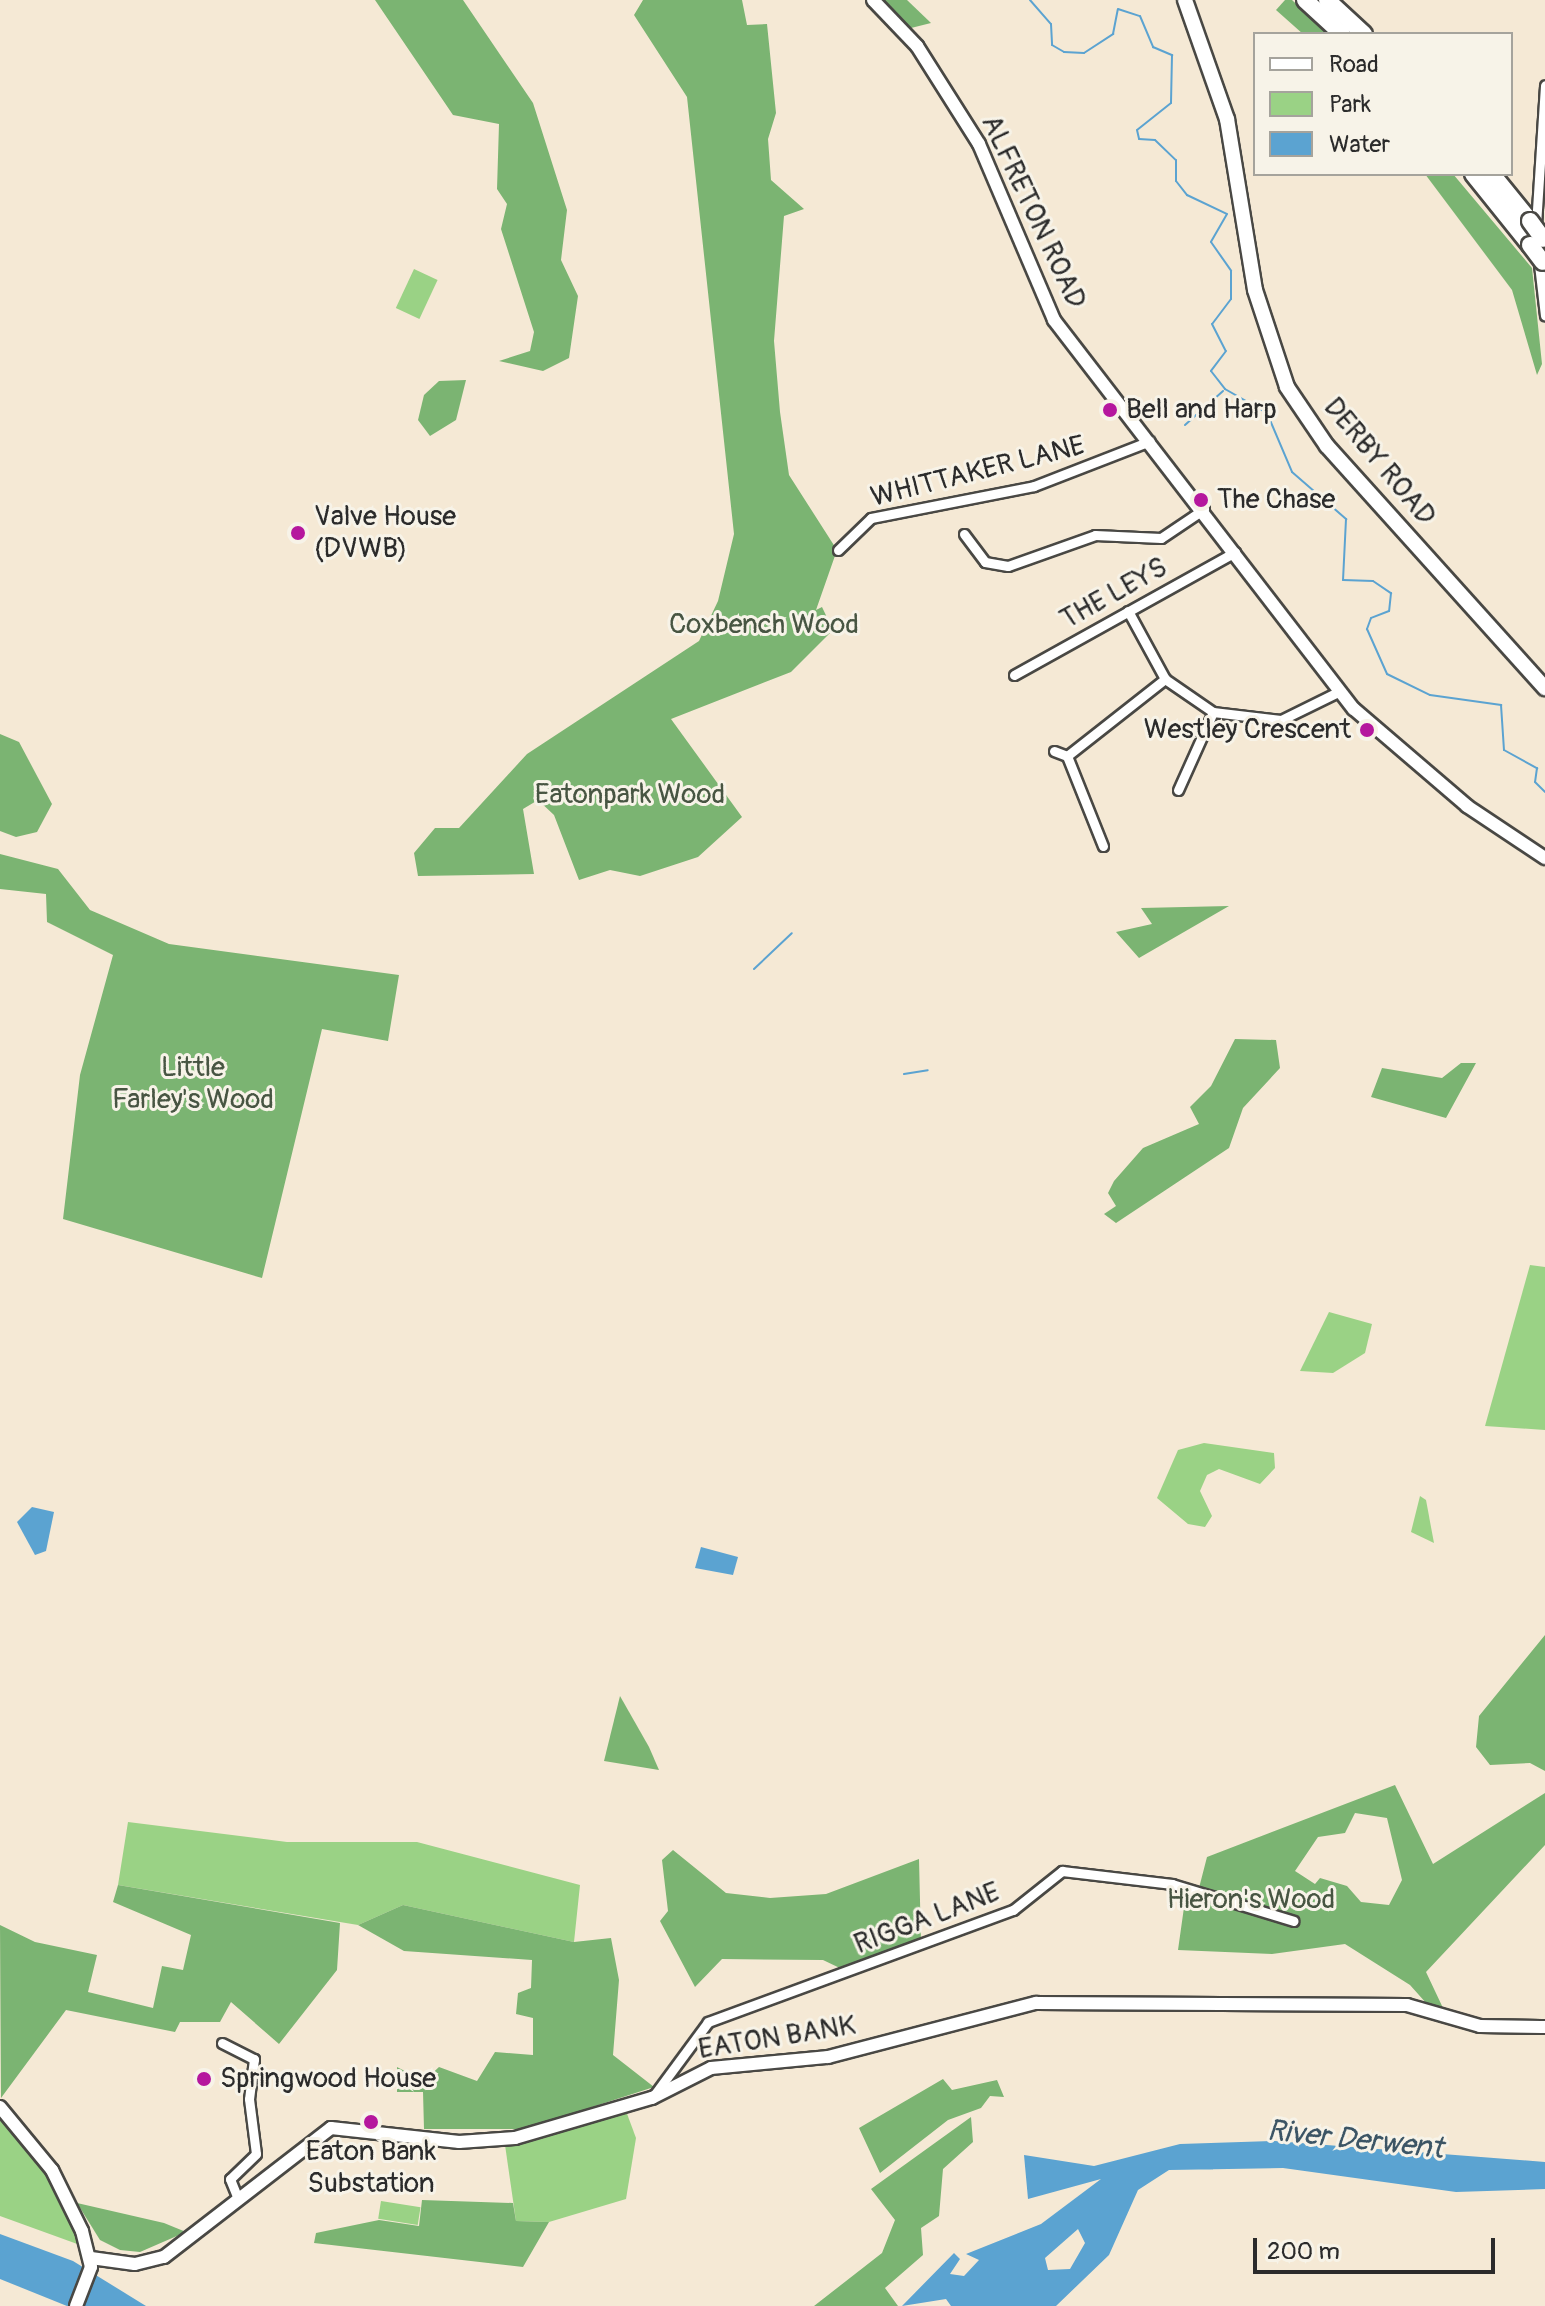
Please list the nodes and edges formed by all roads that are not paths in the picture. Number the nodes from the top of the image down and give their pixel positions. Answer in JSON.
{"nodes":[{"id":1,"x":873,"y":0,"type":"edge"},
{"id":2,"x":1185,"y":0,"type":"edge"},
{"id":3,"x":1305,"y":0,"type":"edge"},
{"id":4,"x":1327,"y":0,"type":"edge"},
{"id":5,"x":1340,"y":32,"type":"edge"},
{"id":6,"x":1362,"y":32,"type":"edge"},
{"id":7,"x":1545,"y":85,"type":"edge"},
{"id":8,"x":1475,"y":176,"type":"edge"},
{"id":9,"x":1494,"y":176,"type":"edge"},
{"id":10,"x":1540,"y":242,"type":"edge"},
{"id":11,"x":1544,"y":263,"type":"edge"},
{"id":12,"x":1545,"y":316,"type":"edge"},
{"id":13,"x":1150,"y":441,"type":"junction"},
{"id":14,"x":1204,"y":509,"type":"junction"},
{"id":15,"x":964,"y":534,"type":"dead end"},
{"id":16,"x":838,"y":550,"type":"dead end"},
{"id":17,"x":1235,"y":552,"type":"junction"},
{"id":18,"x":1128,"y":611,"type":"junction"},
{"id":19,"x":1014,"y":675,"type":"dead end"},
{"id":20,"x":1165,"y":679,"type":"junction"},
{"id":21,"x":1545,"y":688,"type":"edge"},
{"id":22,"x":1340,"y":691,"type":"junction"},
{"id":23,"x":1213,"y":712,"type":"junction"},
{"id":24,"x":1054,"y":751,"type":"dead end"},
{"id":25,"x":1067,"y":756,"type":"junction"},
{"id":26,"x":1178,"y":790,"type":"dead end"},
{"id":27,"x":1104,"y":839,"type":"dead end"},
{"id":28,"x":1545,"y":858,"type":"edge"},
{"id":29,"x":1294,"y":1921,"type":"dead end"},
{"id":30,"x":1545,"y":2027,"type":"edge"},
{"id":31,"x":222,"y":2043,"type":"dead end"},
{"id":32,"x":652,"y":2098,"type":"junction"},
{"id":33,"x":0,"y":2107,"type":"edge"},
{"id":34,"x":238,"y":2199,"type":"junction"},
{"id":35,"x":90,"y":2264,"type":"junction"},
{"id":36,"x":76,"y":2306,"type":"edge"}],
"edges":[{"from":1,"to":13,"type":"street","name":"ALFRETON ROAD"},
{"from":2,"to":21,"type":"main road","name":"DERBY ROAD"},
{"from":3,"to":5,"type":"highway"},
{"from":4,"to":6,"type":"highway"},
{"from":7,"to":12,"type":"street"},
{"from":8,"to":10,"type":"highway"},
{"from":9,"to":10,"type":"highway","bridge":true},
{"from":10,"to":11,"type":"highway","bridge":true},
{"from":13,"to":14,"type":"street","name":"ALFRETON ROAD"},
{"from":13,"to":16,"type":"street","name":"WHITTAKER LANE"},
{"from":14,"to":15,"type":"street"},
{"from":14,"to":17,"type":"street","name":"ALFRETON ROAD"},
{"from":17,"to":18,"type":"street","name":"THE LEYS"},
{"from":17,"to":22,"type":"street","name":"ALFRETON ROAD"},
{"from":18,"to":19,"type":"street","name":"THE LEYS"},
{"from":18,"to":20,"type":"street"},
{"from":20,"to":23,"type":"street"},
{"from":20,"to":25,"type":"street"},
{"from":22,"to":23,"type":"street"},
{"from":22,"to":28,"type":"street","name":"ALFRETON ROAD"},
{"from":23,"to":26,"type":"street"},
{"from":24,"to":25,"type":"street"},
{"from":25,"to":27,"type":"street"},
{"from":29,"to":32,"type":"street","name":"RIGGA LANE"},
{"from":30,"to":32,"type":"street","name":"EATON BANK"},
{"from":31,"to":34,"type":"street"},
{"from":32,"to":34,"type":"street","name":"EATON BANK"},
{"from":33,"to":35,"type":"street"},
{"from":34,"to":35,"type":"street","name":"EATON BANK"},
{"from":35,"to":36,"type":"street"}]}
